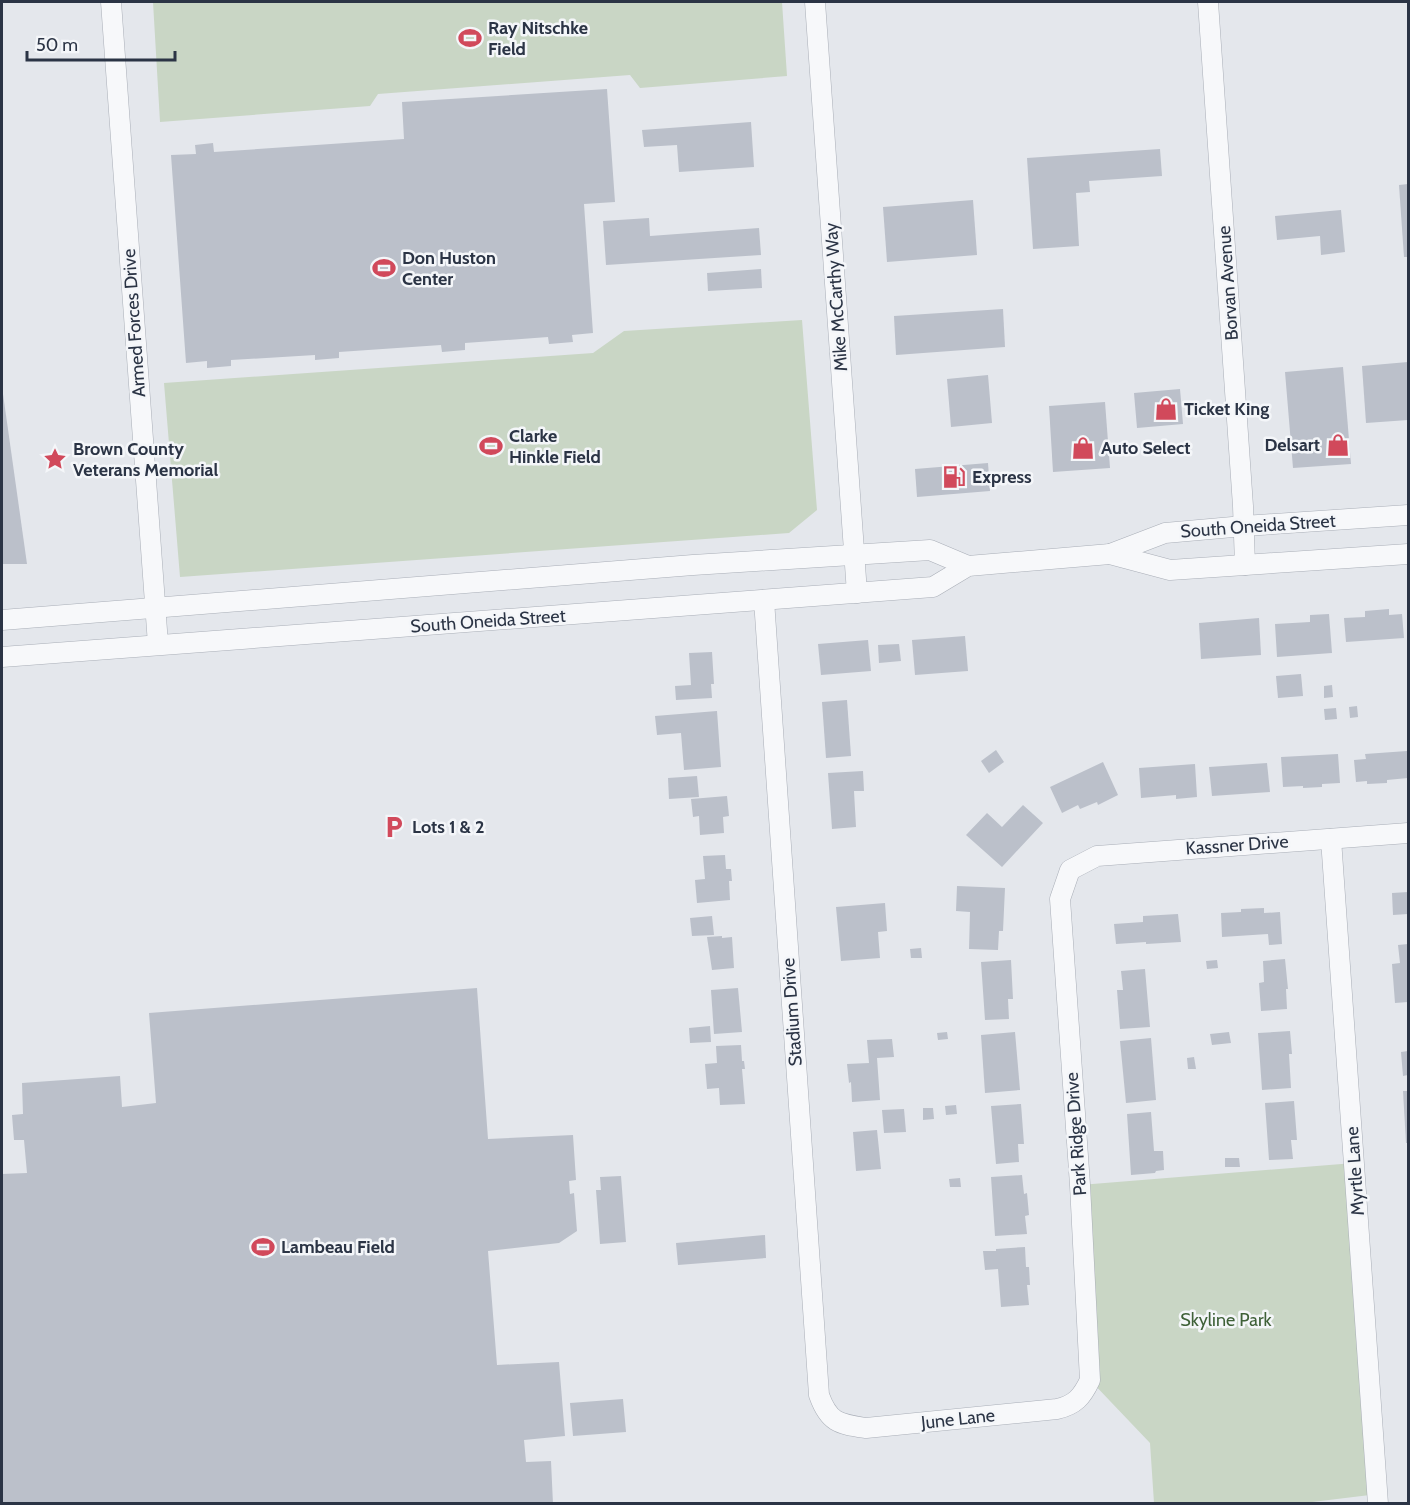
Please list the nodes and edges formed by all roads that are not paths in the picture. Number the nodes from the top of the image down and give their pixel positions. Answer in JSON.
{"nodes":[{"id":1,"x":111,"y":2,"type":"edge"},
{"id":2,"x":815,"y":2,"type":"edge"},
{"id":3,"x":1208,"y":2,"type":"edge"},
{"id":4,"x":1408,"y":515,"type":"edge"},
{"id":5,"x":1244,"y":526,"type":"junction"},
{"id":6,"x":1110,"y":554,"type":"junction"},
{"id":7,"x":1408,"y":554,"type":"edge"},
{"id":8,"x":854,"y":555,"type":"junction"},
{"id":9,"x":1245,"y":565,"type":"junction"},
{"id":10,"x":968,"y":566,"type":"junction"},
{"id":11,"x":857,"y":593,"type":"junction"},
{"id":12,"x":764,"y":600,"type":"junction"},
{"id":13,"x":155,"y":608,"type":"junction"},
{"id":14,"x":2,"y":620,"type":"edge"},
{"id":15,"x":158,"y":645,"type":"junction"},
{"id":16,"x":2,"y":657,"type":"edge"},
{"id":17,"x":1408,"y":833,"type":"edge"},
{"id":18,"x":1331,"y":839,"type":"junction"},
{"id":19,"x":1070,"y":870,"type":"joint"},
{"id":20,"x":1080,"y":1397,"type":"joint"},
{"id":21,"x":834,"y":1420,"type":"joint"},
{"id":22,"x":1378,"y":1503,"type":"edge"}],
"edges":[{"from":1,"to":13,"type":"street","name":"Armed Forces Drive"},
{"from":2,"to":8,"type":"street","name":"Mike McCarthy Way"},
{"from":3,"to":5,"type":"street","name":"Borvan Avenue"},
{"from":4,"to":5,"type":"street","name":"South Oneida Street"},
{"from":5,"to":6,"type":"street","name":"South Oneida Street"},
{"from":5,"to":9,"type":"street","name":"Borvan Avenue"},
{"from":6,"to":9,"type":"street","name":"South Oneida Street"},
{"from":6,"to":10,"type":"street","name":"South Oneida Street"},
{"from":7,"to":9,"type":"street","name":"South Oneida Street"},
{"from":8,"to":10,"type":"street","name":"South Oneida Street"},
{"from":8,"to":11,"type":"street","name":"Mike McCarthy Way"},
{"from":8,"to":13,"type":"street","name":"South Oneida Street"},
{"from":10,"to":11,"type":"street","name":"South Oneida Street"},
{"from":11,"to":12,"type":"street","name":"South Oneida Street"},
{"from":12,"to":15,"type":"street","name":"South Oneida Street"},
{"from":12,"to":21,"type":"street","name":"Stadium Drive"},
{"from":13,"to":14,"type":"street","name":"South Oneida Street"},
{"from":13,"to":15,"type":"street","name":"Armed Forces Drive"},
{"from":15,"to":16,"type":"street","name":"South Oneida Street"},
{"from":17,"to":18,"type":"street","name":"Kassner Drive"},
{"from":18,"to":19,"type":"street","name":"Kassner Drive"},
{"from":18,"to":22,"type":"street","name":"Myrtle Lane"},
{"from":19,"to":20,"type":"street","name":"Park Ridge Drive"},
{"from":20,"to":21,"type":"street","name":"June Lane"}]}
